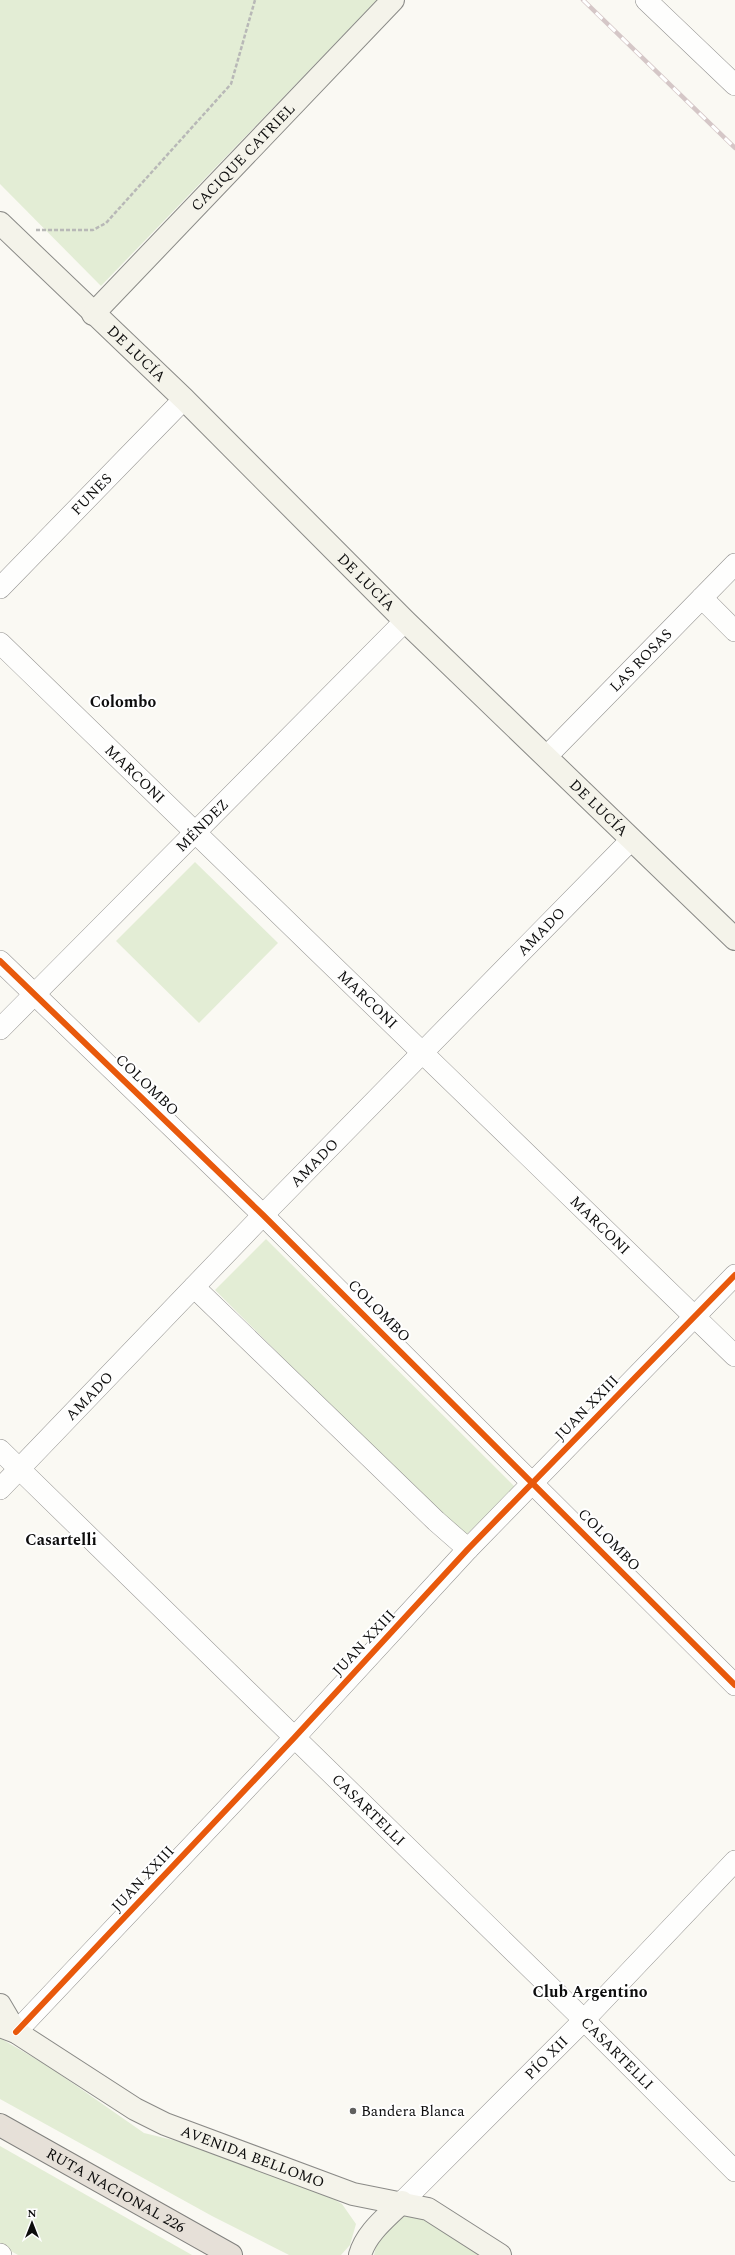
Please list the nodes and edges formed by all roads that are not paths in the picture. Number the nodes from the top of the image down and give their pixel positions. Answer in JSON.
{"nodes":[{"id":1,"x":393,"y":0,"type":"edge"},
{"id":2,"x":646,"y":0,"type":"edge"},
{"id":3,"x":734,"y":83,"type":"edge"},
{"id":4,"x":4,"y":227,"type":"edge"},
{"id":5,"x":93,"y":314,"type":"junction"},
{"id":6,"x":184,"y":400,"type":"junction"},
{"id":7,"x":735,"y":564,"type":"edge"},
{"id":8,"x":0,"y":588,"type":"edge"},
{"id":9,"x":702,"y":598,"type":"junction"},
{"id":10,"x":405,"y":621,"type":"junction"},
{"id":11,"x":735,"y":631,"type":"edge"},
{"id":12,"x":0,"y":642,"type":"edge"},
{"id":13,"x":547,"y":756,"type":"junction"},
{"id":14,"x":195,"y":833,"type":"junction"},
{"id":15,"x":631,"y":840,"type":"junction"},
{"id":16,"x":735,"y":939,"type":"edge"},
{"id":17,"x":0,"y":961,"type":"edge"},
{"id":18,"x":35,"y":994,"type":"junction"},
{"id":19,"x":0,"y":1030,"type":"edge"},
{"id":20,"x":422,"y":1052,"type":"junction"},
{"id":21,"x":263,"y":1215,"type":"junction"},
{"id":22,"x":735,"y":1275,"type":"edge"},
{"id":23,"x":194,"y":1286,"type":"junction"},
{"id":24,"x":694,"y":1317,"type":"junction"},
{"id":25,"x":735,"y":1356,"type":"edge"},
{"id":26,"x":0,"y":1450,"type":"edge"},
{"id":27,"x":20,"y":1468,"type":"junction"},
{"id":28,"x":533,"y":1482,"type":"junction"},
{"id":29,"x":0,"y":1489,"type":"edge"},
{"id":30,"x":468,"y":1549,"type":"junction"},
{"id":31,"x":735,"y":1685,"type":"edge"},
{"id":32,"x":294,"y":1738,"type":"junction"},
{"id":33,"x":735,"y":1861,"type":"edge"},
{"id":34,"x":0,"y":2005,"type":"edge"},
{"id":35,"x":584,"y":2020,"type":"junction"},
{"id":36,"x":8,"y":2029,"type":"edge"},
{"id":37,"x":0,"y":2125,"type":"edge"},
{"id":38,"x":735,"y":2171,"type":"edge"},
{"id":39,"x":402,"y":2202,"type":"junction"},
{"id":40,"x":231,"y":2255,"type":"edge"},
{"id":41,"x":360,"y":2255,"type":"edge"},
{"id":42,"x":500,"y":2255,"type":"edge"}],
"edges":[{"from":1,"to":5,"type":"street","name":"CACIQUE CATRIEL"},
{"from":2,"to":3,"type":"street"},
{"from":4,"to":5,"type":"street","name":"DE LUCÍA"},
{"from":5,"to":6,"type":"street","name":"DE LUCÍA"},
{"from":6,"to":8,"type":"street","name":"FUNES"},
{"from":6,"to":10,"type":"street","name":"DE LUCÍA"},
{"from":7,"to":9,"type":"street","name":"LAS ROSAS"},
{"from":9,"to":11,"type":"street"},
{"from":9,"to":13,"type":"street","name":"LAS ROSAS"},
{"from":10,"to":13,"type":"street","name":"DE LUCÍA"},
{"from":10,"to":14,"type":"street","name":"MÉNDEZ"},
{"from":12,"to":14,"type":"street","name":"MARCONI"},
{"from":13,"to":15,"type":"street","name":"DE LUCÍA"},
{"from":14,"to":18,"type":"street","name":"MÉNDEZ"},
{"from":14,"to":20,"type":"street","name":"MARCONI"},
{"from":15,"to":16,"type":"street","name":"DE LUCÍA"},
{"from":15,"to":20,"type":"street","name":"AMADO"},
{"from":17,"to":18,"type":"street","name":"COLOMBO"},
{"from":18,"to":19,"type":"street","name":"MÉNDEZ"},
{"from":18,"to":21,"type":"street","name":"COLOMBO"},
{"from":20,"to":21,"type":"street","name":"AMADO"},
{"from":20,"to":24,"type":"street","name":"MARCONI"},
{"from":21,"to":23,"type":"street","name":"AMADO"},
{"from":21,"to":28,"type":"street","name":"COLOMBO"},
{"from":22,"to":24,"type":"street","name":"JUAN XXIII"},
{"from":23,"to":27,"type":"street","name":"AMADO"},
{"from":23,"to":30,"type":"street"},
{"from":24,"to":25,"type":"street","name":"MARCONI"},
{"from":24,"to":28,"type":"street","name":"JUAN XXIII"},
{"from":26,"to":27,"type":"street","name":"CASARTELLI"},
{"from":27,"to":29,"type":"street","name":"AMADO"},
{"from":27,"to":32,"type":"street","name":"CASARTELLI"},
{"from":28,"to":30,"type":"street","name":"JUAN XXIII"},
{"from":28,"to":31,"type":"street","name":"COLOMBO"},
{"from":30,"to":32,"type":"street","name":"JUAN XXIII"},
{"from":32,"to":35,"type":"street","name":"CASARTELLI"},
{"from":32,"to":36,"type":"street","name":"JUAN XXIII"},
{"from":33,"to":35,"type":"street","name":"PÍO XII"},
{"from":34,"to":36,"type":"street","name":"AVENIDA BELLOMO"},
{"from":35,"to":38,"type":"street","name":"CASARTELLI"},
{"from":35,"to":39,"type":"street","name":"PÍO XII"},
{"from":36,"to":39,"type":"street","name":"AVENIDA BELLOMO"},
{"from":37,"to":40,"type":"highway","name":"RUTA NACIONAL 226"},
{"from":39,"to":41,"type":"street","name":"PÍO XII"},
{"from":39,"to":42,"type":"street","name":"AVENIDA BELLOMO"}]}
